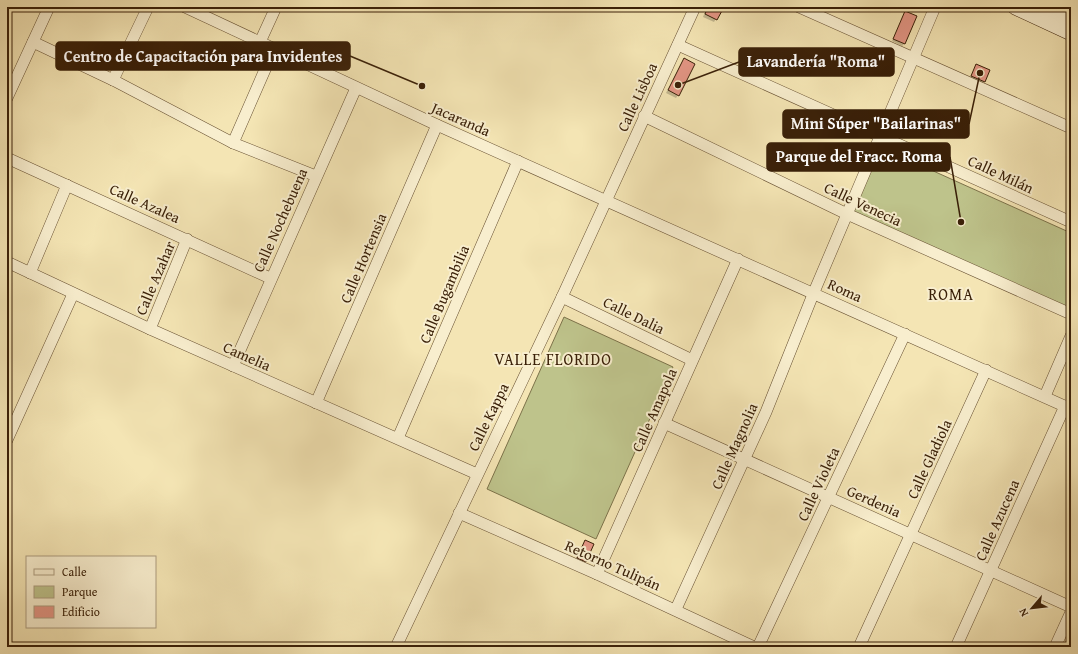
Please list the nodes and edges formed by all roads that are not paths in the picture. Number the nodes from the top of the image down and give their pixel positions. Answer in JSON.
{"nodes":[{"id":1,"x":49,"y":7,"type":"edge"},
{"id":2,"x":148,"y":7,"type":"edge"},
{"id":3,"x":185,"y":7,"type":"edge"},
{"id":4,"x":276,"y":7,"type":"edge"},
{"id":5,"x":695,"y":7,"type":"edge"},
{"id":6,"x":799,"y":7,"type":"edge"},
{"id":7,"x":935,"y":7,"type":"edge"},
{"id":8,"x":1015,"y":7,"type":"edge"},
{"id":9,"x":1046,"y":7,"type":"edge"},
{"id":10,"x":1071,"y":18,"type":"edge"},
{"id":11,"x":1071,"y":33,"type":"edge"},
{"id":12,"x":33,"y":42,"type":"junction"},
{"id":13,"x":260,"y":42,"type":"junction"},
{"id":14,"x":678,"y":45,"type":"junction"},
{"id":15,"x":274,"y":49,"type":"junction"},
{"id":16,"x":913,"y":59,"type":"junction"},
{"id":17,"x":113,"y":80,"type":"junction"},
{"id":18,"x":356,"y":88,"type":"junction"},
{"id":19,"x":7,"y":98,"type":"edge"},
{"id":20,"x":644,"y":116,"type":"junction"},
{"id":21,"x":437,"y":125,"type":"junction"},
{"id":22,"x":1071,"y":128,"type":"edge"},
{"id":23,"x":880,"y":135,"type":"junction"},
{"id":24,"x":233,"y":143,"type":"junction"},
{"id":25,"x":7,"y":158,"type":"edge"},
{"id":26,"x":518,"y":161,"type":"junction"},
{"id":27,"x":316,"y":176,"type":"junction"},
{"id":28,"x":67,"y":185,"type":"junction"},
{"id":29,"x":606,"y":200,"type":"junction"},
{"id":30,"x":847,"y":214,"type":"junction"},
{"id":31,"x":1071,"y":222,"type":"edge"},
{"id":32,"x":188,"y":239,"type":"junction"},
{"id":33,"x":738,"y":259,"type":"junction"},
{"id":34,"x":7,"y":262,"type":"edge"},
{"id":35,"x":30,"y":273,"type":"junction"},
{"id":36,"x":270,"y":278,"type":"junction"},
{"id":37,"x":814,"y":292,"type":"junction"},
{"id":38,"x":73,"y":294,"type":"junction"},
{"id":39,"x":562,"y":297,"type":"junction"},
{"id":40,"x":1071,"y":314,"type":"edge"},
{"id":41,"x":150,"y":329,"type":"junction"},
{"id":42,"x":905,"y":334,"type":"junction"},
{"id":43,"x":1071,"y":336,"type":"edge"},
{"id":44,"x":692,"y":360,"type":"junction"},
{"id":45,"x":233,"y":366,"type":"junction"},
{"id":46,"x":986,"y":370,"type":"junction"},
{"id":47,"x":1045,"y":396,"type":"junction"},
{"id":48,"x":316,"y":403,"type":"junction"},
{"id":49,"x":1068,"y":407,"type":"edge"},
{"id":50,"x":664,"y":423,"type":"junction"},
{"id":51,"x":398,"y":438,"type":"junction"},
{"id":52,"x":7,"y":440,"type":"edge"},
{"id":53,"x":744,"y":459,"type":"junction"},
{"id":54,"x":477,"y":474,"type":"junction"},
{"id":55,"x":828,"y":497,"type":"junction"},
{"id":56,"x":458,"y":513,"type":"junction"},
{"id":57,"x":911,"y":534,"type":"junction"},
{"id":58,"x":991,"y":570,"type":"junction"},
{"id":59,"x":598,"y":574,"type":"junction"},
{"id":60,"x":1071,"y":607,"type":"edge"},
{"id":61,"x":676,"y":609,"type":"junction"},
{"id":62,"x":1071,"y":612,"type":"edge"},
{"id":63,"x":396,"y":647,"type":"edge"},
{"id":64,"x":754,"y":647,"type":"edge"},
{"id":65,"x":758,"y":647,"type":"edge"},
{"id":66,"x":859,"y":647,"type":"edge"},
{"id":67,"x":956,"y":647,"type":"edge"},
{"id":68,"x":1055,"y":647,"type":"edge"}],
"edges":[{"from":1,"to":12,"type":"street"},
{"from":2,"to":17,"type":"street"},
{"from":3,"to":13,"type":"street","name":"Jacaranda"},
{"from":4,"to":13,"type":"street"},
{"from":5,"to":14,"type":"street","name":"Calle Lisboa"},
{"from":6,"to":16,"type":"street"},
{"from":7,"to":16,"type":"street","name":"Calle Magnolia"},
{"from":8,"to":11,"type":"street"},
{"from":9,"to":10,"type":"street"},
{"from":12,"to":17,"type":"street"},
{"from":12,"to":19,"type":"street"},
{"from":13,"to":15,"type":"street","name":"Jacaranda"},
{"from":14,"to":20,"type":"street","name":"Calle Lisboa"},
{"from":14,"to":23,"type":"street","name":"Calle Milán"},
{"from":15,"to":18,"type":"street","name":"Jacaranda"},
{"from":15,"to":24,"type":"street"},
{"from":16,"to":22,"type":"street"},
{"from":16,"to":23,"type":"street","name":"Calle Magnolia"},
{"from":17,"to":24,"type":"street"},
{"from":18,"to":21,"type":"street","name":"Jacaranda"},
{"from":18,"to":27,"type":"street","name":"Calle Nochebuena"},
{"from":20,"to":29,"type":"street","name":"Calle Lisboa"},
{"from":20,"to":30,"type":"street","name":"Calle Venecia"},
{"from":21,"to":26,"type":"street","name":"Jacaranda"},
{"from":21,"to":48,"type":"street","name":"Calle Hortensia"},
{"from":23,"to":30,"type":"street","name":"Calle Magnolia"},
{"from":23,"to":31,"type":"street","name":"Calle Milán"},
{"from":24,"to":27,"type":"street"},
{"from":25,"to":28,"type":"street","name":"Calle Azalea"},
{"from":26,"to":29,"type":"street","name":"Jacaranda"},
{"from":26,"to":51,"type":"street","name":"Calle Bugambilia"},
{"from":27,"to":36,"type":"street","name":"Calle Nochebuena"},
{"from":28,"to":32,"type":"street","name":"Calle Azalea"},
{"from":28,"to":35,"type":"street"},
{"from":29,"to":33,"type":"street","name":"Roma"},
{"from":29,"to":39,"type":"street","name":"Calle Kappa"},
{"from":30,"to":37,"type":"street","name":"Calle Magnolia"},
{"from":30,"to":40,"type":"street","name":"Calle Venecia"},
{"from":32,"to":36,"type":"street","name":"Calle Azalea"},
{"from":32,"to":41,"type":"street","name":"Calle Azahar"},
{"from":33,"to":37,"type":"street","name":"Roma"},
{"from":33,"to":44,"type":"street","name":"Calle Amapola"},
{"from":34,"to":35,"type":"street","name":"Camelia"},
{"from":35,"to":38,"type":"street","name":"Camelia"},
{"from":36,"to":45,"type":"street","name":"Calle Nochebuena"},
{"from":37,"to":42,"type":"street","name":"Roma"},
{"from":37,"to":53,"type":"street","name":"Calle Magnolia"},
{"from":38,"to":41,"type":"street","name":"Camelia"},
{"from":38,"to":52,"type":"street"},
{"from":39,"to":44,"type":"street","name":"Calle Dalia"},
{"from":39,"to":54,"type":"street","name":"Calle Kappa"},
{"from":41,"to":45,"type":"street","name":"Camelia"},
{"from":42,"to":46,"type":"street","name":"Roma"},
{"from":42,"to":55,"type":"street","name":"Calle Violeta"},
{"from":43,"to":47,"type":"street"},
{"from":44,"to":50,"type":"street","name":"Calle Amapola"},
{"from":45,"to":48,"type":"street","name":"Camelia"},
{"from":46,"to":47,"type":"street","name":"Roma"},
{"from":46,"to":57,"type":"street","name":"Calle Gladiola"},
{"from":47,"to":49,"type":"street","name":"Roma"},
{"from":48,"to":51,"type":"street","name":"Camelia"},
{"from":49,"to":58,"type":"street","name":"Calle Azucena"},
{"from":50,"to":53,"type":"street","name":"Gerdenia"},
{"from":50,"to":59,"type":"street","name":"Calle Amapola"},
{"from":51,"to":54,"type":"street","name":"Camelia"},
{"from":53,"to":55,"type":"street","name":"Gerdenia"},
{"from":53,"to":61,"type":"street","name":"Calle Magnolia"},
{"from":54,"to":56,"type":"street","name":"Calle Kappa"},
{"from":55,"to":57,"type":"street","name":"Gerdenia"},
{"from":55,"to":65,"type":"street","name":"Calle Violeta"},
{"from":56,"to":59,"type":"street","name":"Retorno Tulipán"},
{"from":56,"to":63,"type":"street","name":"Calle Kappa"},
{"from":57,"to":58,"type":"street","name":"Gerdenia"},
{"from":57,"to":66,"type":"street","name":"Calle Gladiola"},
{"from":58,"to":60,"type":"street","name":"Gerdenia"},
{"from":58,"to":67,"type":"street","name":"Calle Azucena"},
{"from":59,"to":61,"type":"street","name":"Retorno Tulipán"},
{"from":61,"to":64,"type":"street","name":"Retorno Tulipán"},
{"from":62,"to":68,"type":"street"}]}
